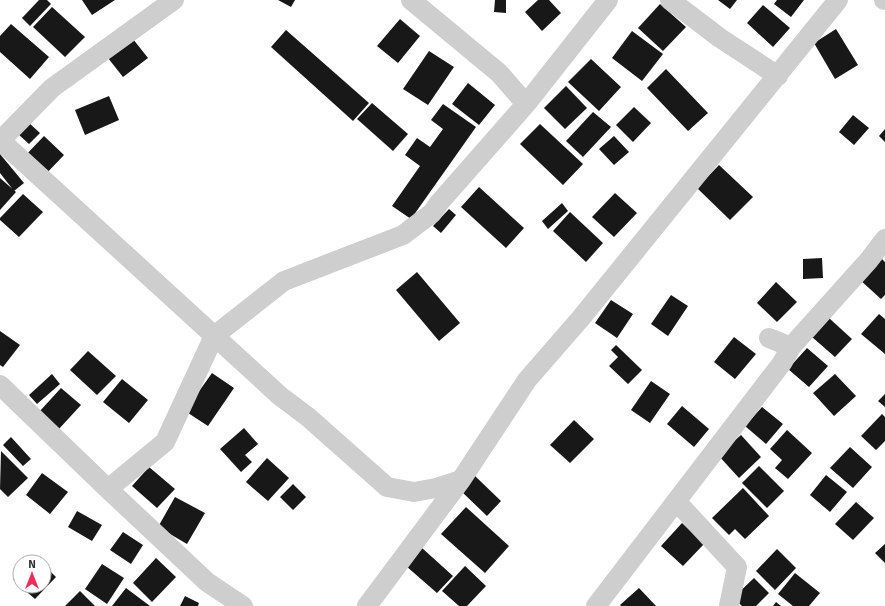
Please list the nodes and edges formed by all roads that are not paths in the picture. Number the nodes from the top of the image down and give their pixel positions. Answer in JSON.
{"nodes":[{"id":1,"x":174,"y":0,"type":"edge"},
{"id":2,"x":411,"y":0,"type":"edge"},
{"id":3,"x":608,"y":0,"type":"edge"},
{"id":4,"x":670,"y":0,"type":"edge"},
{"id":5,"x":838,"y":0,"type":"edge"},
{"id":6,"x":778,"y":76,"type":"junction"},
{"id":7,"x":526,"y":104,"type":"junction"},
{"id":8,"x":0,"y":141,"type":"edge"},
{"id":9,"x":885,"y":239,"type":"edge"},
{"id":10,"x":214,"y":336,"type":"junction"},
{"id":11,"x":769,"y":338,"type":"dead end"},
{"id":12,"x":791,"y":347,"type":"junction"},
{"id":13,"x":0,"y":385,"type":"edge"},
{"id":14,"x":461,"y":480,"type":"junction"},
{"id":15,"x":108,"y":489,"type":"junction"},
{"id":16,"x":676,"y":501,"type":"junction"},
{"id":17,"x":243,"y":606,"type":"edge"},
{"id":18,"x":366,"y":606,"type":"edge"},
{"id":19,"x":596,"y":606,"type":"edge"},
{"id":20,"x":729,"y":606,"type":"edge"}],
"edges":[{"from":1,"to":8,"type":"street"},
{"from":2,"to":7,"type":"street"},
{"from":3,"to":7,"type":"street"},
{"from":4,"to":6,"type":"street"},
{"from":5,"to":6,"type":"street"},
{"from":6,"to":14,"type":"street"},
{"from":7,"to":10,"type":"street"},
{"from":8,"to":10,"type":"street"},
{"from":9,"to":12,"type":"street"},
{"from":10,"to":14,"type":"street"},
{"from":10,"to":15,"type":"street"},
{"from":11,"to":12,"type":"street"},
{"from":12,"to":16,"type":"street"},
{"from":13,"to":15,"type":"street"},
{"from":14,"to":18,"type":"street"},
{"from":15,"to":17,"type":"street"},
{"from":16,"to":19,"type":"street"},
{"from":16,"to":20,"type":"street"}]}
